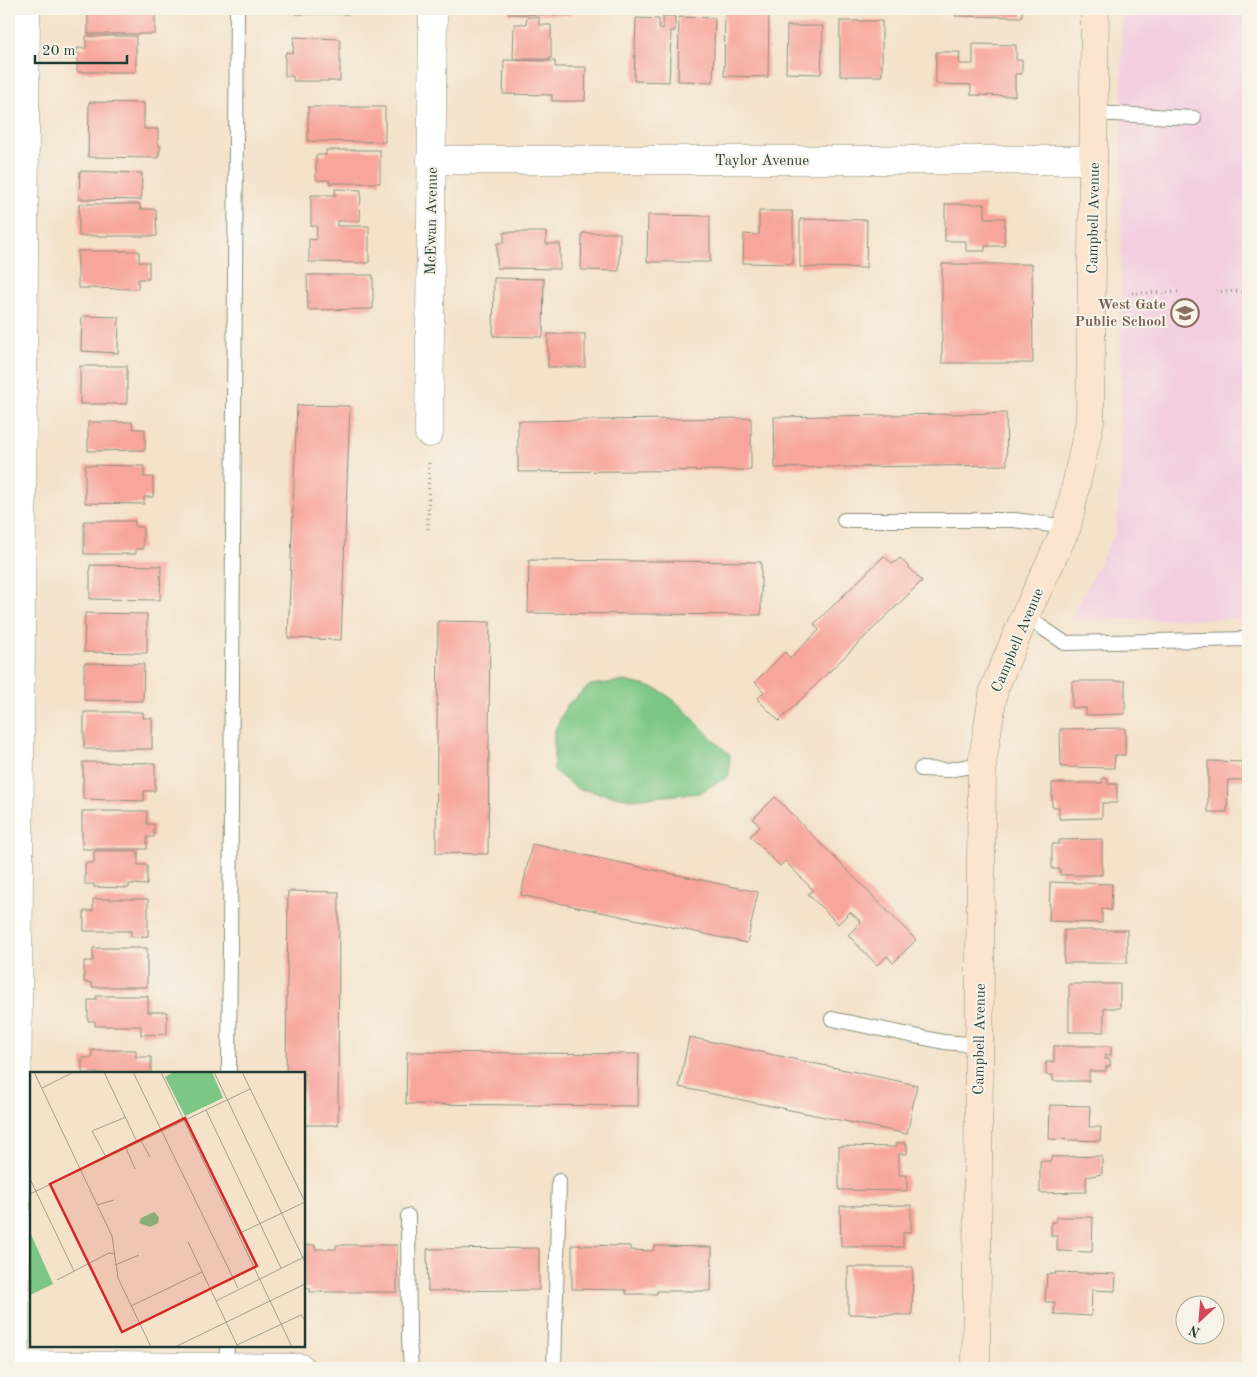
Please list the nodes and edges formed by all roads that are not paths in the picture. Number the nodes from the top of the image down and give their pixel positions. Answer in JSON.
{"nodes":[{"id":1,"x":26,"y":9,"type":"edge"},
{"id":2,"x":237,"y":9,"type":"edge"},
{"id":3,"x":433,"y":9,"type":"edge"},
{"id":4,"x":1095,"y":9,"type":"edge"},
{"id":5,"x":1094,"y":113,"type":"junction"},
{"id":6,"x":1194,"y":118,"type":"dead end"},
{"id":7,"x":431,"y":160,"type":"junction"},
{"id":8,"x":1093,"y":160,"type":"junction"},
{"id":9,"x":17,"y":314,"type":"edge"},
{"id":10,"x":429,"y":433,"type":"road end"},
{"id":11,"x":844,"y":520,"type":"dead end"},
{"id":12,"x":1067,"y":527,"type":"junction"},
{"id":13,"x":1025,"y":616,"type":"junction"},
{"id":14,"x":1248,"y":639,"type":"edge"},
{"id":15,"x":982,"y":764,"type":"junction"},
{"id":16,"x":921,"y":769,"type":"dead end"},
{"id":17,"x":832,"y":1019,"type":"dead end"},
{"id":18,"x":979,"y":1045,"type":"junction"},
{"id":19,"x":229,"y":1072,"type":"edge"},
{"id":20,"x":559,"y":1181,"type":"dead end"},
{"id":21,"x":408,"y":1216,"type":"dead end"},
{"id":22,"x":226,"y":1360,"type":"edge"},
{"id":23,"x":13,"y":1366,"type":"edge"},
{"id":24,"x":301,"y":1368,"type":"edge"},
{"id":25,"x":411,"y":1368,"type":"edge"},
{"id":26,"x":554,"y":1368,"type":"edge"},
{"id":27,"x":976,"y":1368,"type":"edge"}],
"edges":[{"from":1,"to":9,"type":"street"},
{"from":2,"to":19,"type":"lane"},
{"from":3,"to":7,"type":"street","name":"McEwan Avenue"},
{"from":4,"to":5,"type":"street","name":"Campbell Avenue"},
{"from":5,"to":6,"type":"lane"},
{"from":5,"to":8,"type":"street","name":"Campbell Avenue"},
{"from":7,"to":8,"type":"street","name":"Taylor Avenue"},
{"from":7,"to":10,"type":"street","name":"McEwan Avenue"},
{"from":8,"to":12,"type":"street","name":"Campbell Avenue"},
{"from":9,"to":23,"type":"street"},
{"from":11,"to":12,"type":"lane"},
{"from":12,"to":13,"type":"street","name":"Campbell Avenue"},
{"from":13,"to":14,"type":"lane"},
{"from":13,"to":15,"type":"street","name":"Campbell Avenue"},
{"from":15,"to":16,"type":"lane"},
{"from":15,"to":18,"type":"street","name":"Campbell Avenue"},
{"from":17,"to":18,"type":"lane"},
{"from":18,"to":27,"type":"street","name":"Campbell Avenue"},
{"from":20,"to":26,"type":"lane"},
{"from":21,"to":25,"type":"lane"},
{"from":22,"to":23,"type":"street"},
{"from":22,"to":24,"type":"street"}]}
